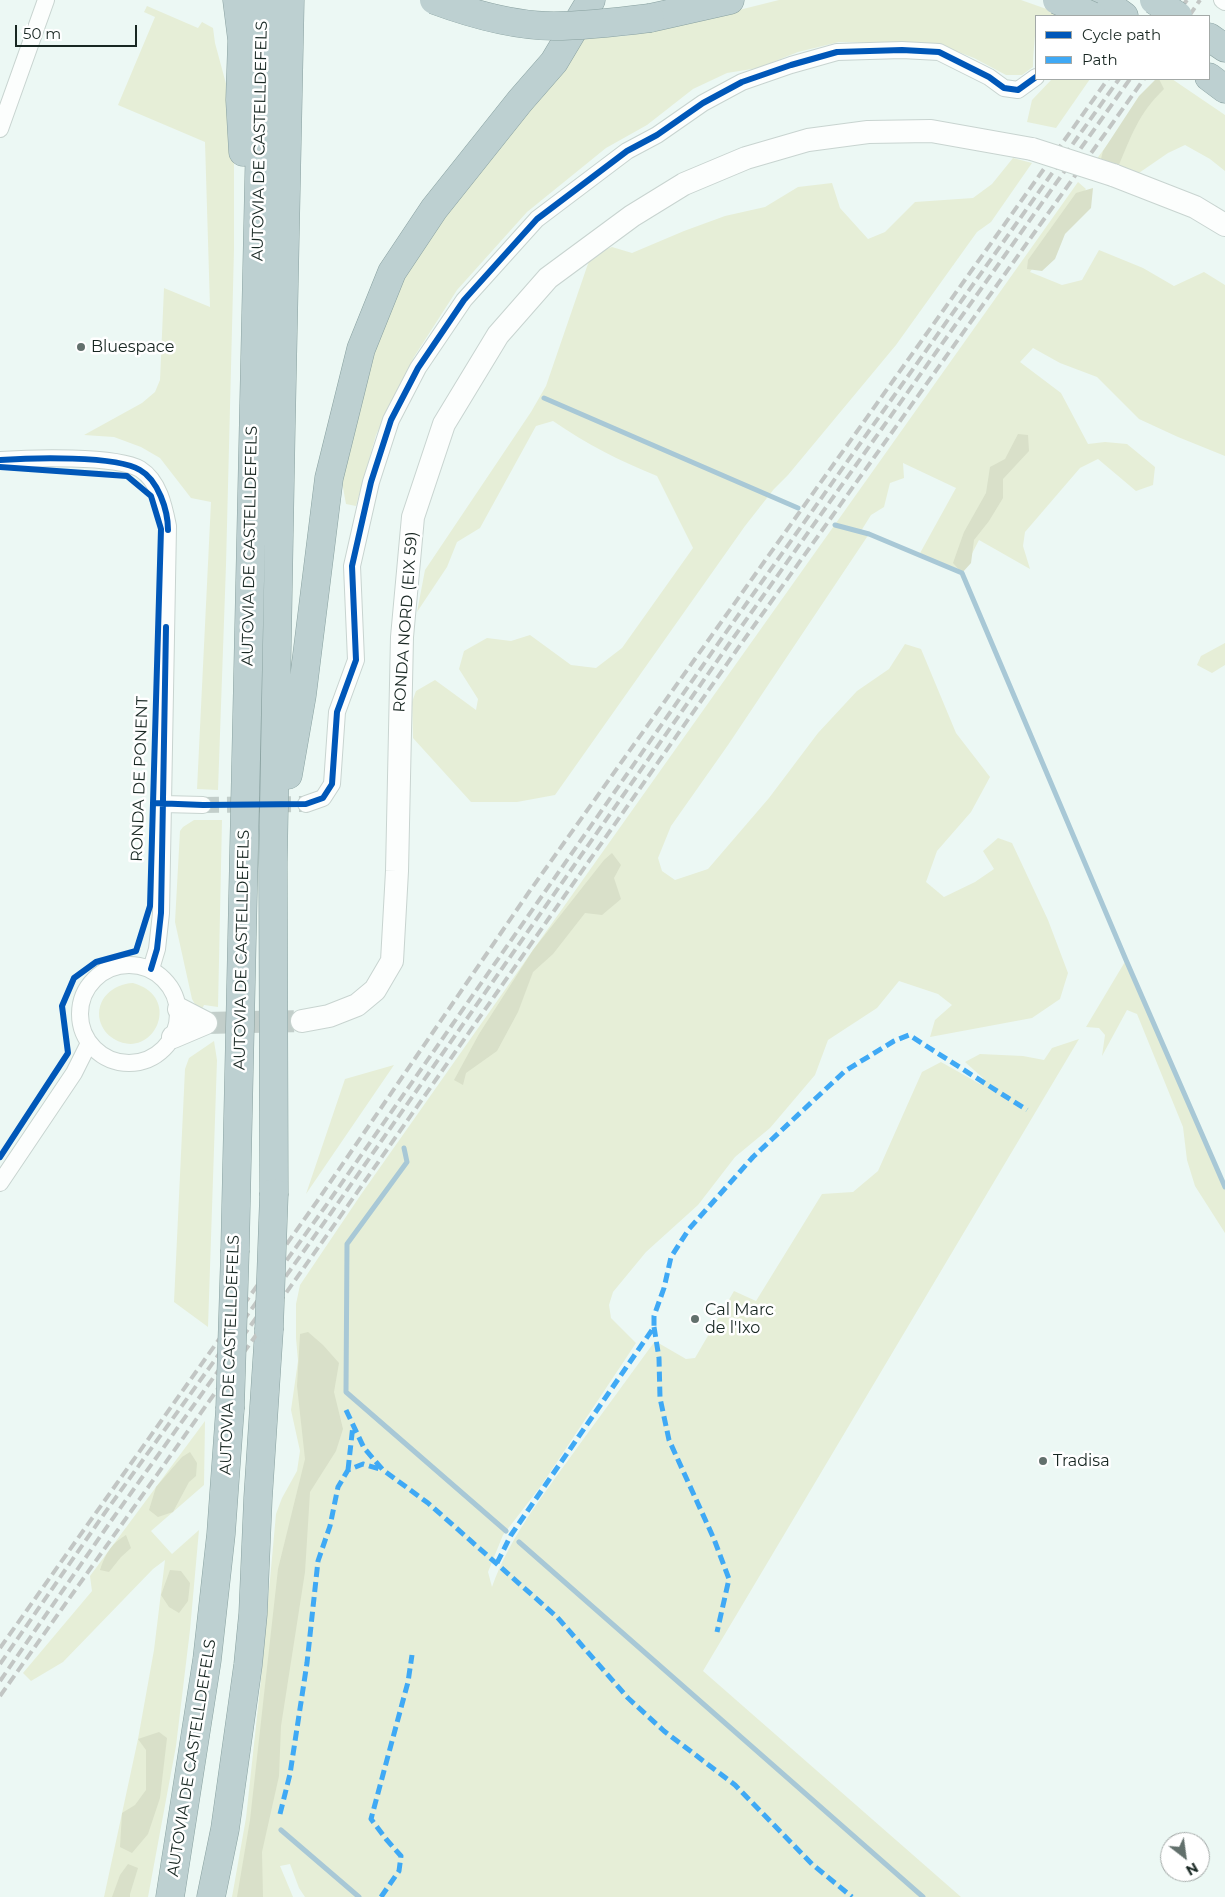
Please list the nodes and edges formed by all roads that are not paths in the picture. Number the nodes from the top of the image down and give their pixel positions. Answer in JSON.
{"nodes":[{"id":1,"x":46,"y":0,"type":"edge"},
{"id":2,"x":225,"y":0,"type":"edge"},
{"id":3,"x":237,"y":0,"type":"edge"},
{"id":4,"x":263,"y":0,"type":"edge"},
{"id":5,"x":290,"y":0,"type":"edge"},
{"id":6,"x":434,"y":0,"type":"edge"},
{"id":7,"x":592,"y":0,"type":"edge"},
{"id":8,"x":730,"y":0,"type":"edge"},
{"id":9,"x":1057,"y":0,"type":"edge"},
{"id":10,"x":1102,"y":0,"type":"edge"},
{"id":11,"x":1154,"y":0,"type":"edge"},
{"id":12,"x":1090,"y":15,"type":"edge"},
{"id":13,"x":1123,"y":15,"type":"edge"},
{"id":14,"x":1176,"y":15,"type":"edge"},
{"id":15,"x":1210,"y":38,"type":"edge"},
{"id":16,"x":1225,"y":48,"type":"edge"},
{"id":17,"x":1035,"y":78,"type":"edge"},
{"id":18,"x":240,"y":100,"type":"junction"},
{"id":19,"x":0,"y":129,"type":"edge"},
{"id":20,"x":1225,"y":225,"type":"edge"},
{"id":21,"x":255,"y":335,"type":"junction"},
{"id":22,"x":0,"y":449,"type":"edge"},
{"id":23,"x":50,"y":458,"type":"junction"},
{"id":24,"x":0,"y":460,"type":"edge"},
{"id":25,"x":163,"y":804,"type":"junction"},
{"id":26,"x":306,"y":804,"type":"tunnel mouth"},
{"id":27,"x":203,"y":805,"type":"tunnel mouth"},
{"id":28,"x":274,"y":863,"type":"junction"},
{"id":29,"x":151,"y":969,"type":"junction"},
{"id":30,"x":179,"y":1009,"type":"joint"},
{"id":31,"x":302,"y":1021,"type":"tunnel mouth"},
{"id":32,"x":173,"y":1037,"type":"joint"},
{"id":33,"x":89,"y":1043,"type":"junction"},
{"id":34,"x":106,"y":1057,"type":"junction"},
{"id":35,"x":74,"y":1073,"type":"junction"},
{"id":36,"x":0,"y":1183,"type":"edge"},
{"id":37,"x":170,"y":1897,"type":"edge"},
{"id":38,"x":211,"y":1897,"type":"edge"}],
"edges":[{"from":1,"to":19,"type":"street"},
{"from":2,"to":18,"type":"highway"},
{"from":3,"to":18,"type":"highway"},
{"from":4,"to":21,"type":"highway","name":"AUTOVIA DE CASTELLDEFELS"},
{"from":5,"to":28,"type":"highway","name":"AUTOVIA DE CASTELLDEFELS"},
{"from":6,"to":8,"type":"highway","bridge":true},
{"from":7,"to":28,"type":"highway"},
{"from":9,"to":12,"type":"highway","bridge":true},
{"from":10,"to":13,"type":"highway"},
{"from":11,"to":14,"type":"highway","bridge":true},
{"from":15,"to":16,"type":"highway"},
{"from":17,"to":26,"type":"street"},
{"from":18,"to":21,"type":"highway"},
{"from":20,"to":31,"type":"main road","name":"RONDA NORD (EIX 59)","bridge":true},
{"from":21,"to":37,"type":"highway","name":"AUTOVIA DE CASTELLDEFELS","bridge":true},
{"from":22,"to":23,"type":"street"},
{"from":23,"to":24,"type":"street"},
{"from":23,"to":25,"type":"street","name":"RONDA DE PONENT"},
{"from":25,"to":27,"type":"street"},
{"from":25,"to":29,"type":"street","name":"RONDA DE PONENT"},
{"from":28,"to":38,"type":"highway","name":"AUTOVIA DE CASTELLDEFELS","bridge":true},
{"from":29,"to":30,"type":"street"},
{"from":29,"to":33,"type":"street"},
{"from":30,"to":32,"type":"main road"},
{"from":32,"to":34,"type":"street"},
{"from":33,"to":34,"type":"street"},
{"from":33,"to":35,"type":"street"},
{"from":34,"to":35,"type":"street"},
{"from":35,"to":36,"type":"street"}]}
